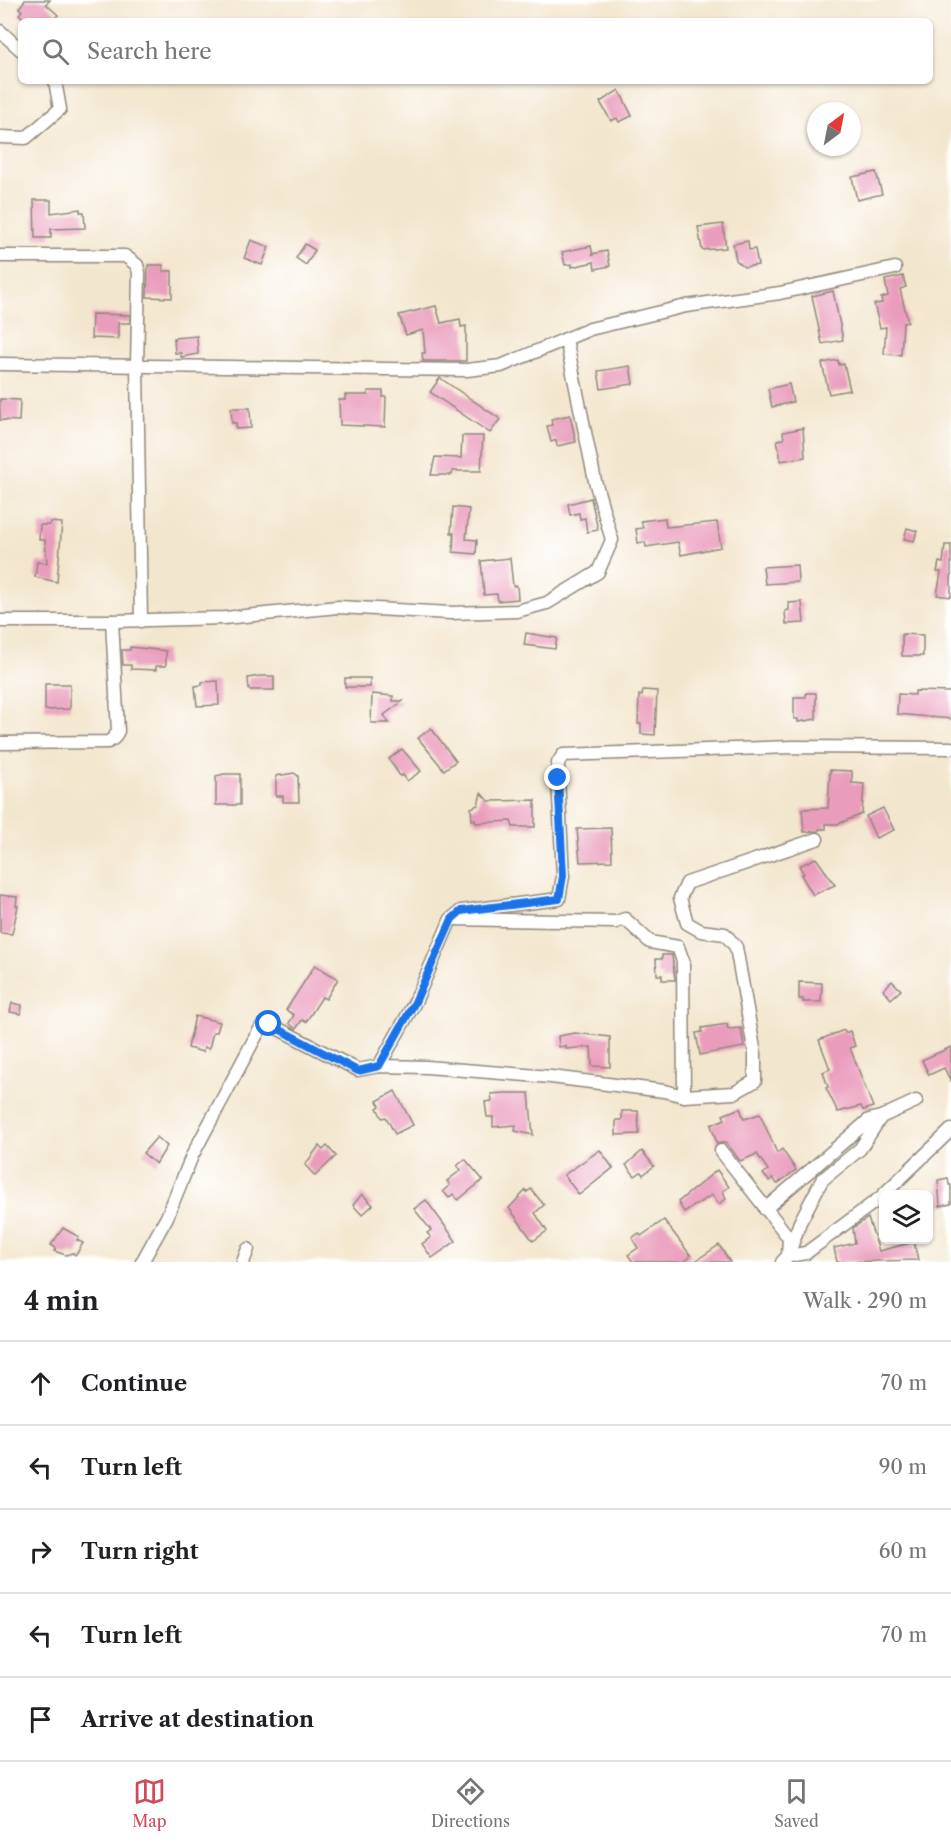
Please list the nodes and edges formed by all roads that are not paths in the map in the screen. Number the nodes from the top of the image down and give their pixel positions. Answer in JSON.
{"nodes":[{"id":1,"x":0,"y":31,"type":"edge"},
{"id":2,"x":18,"y":47,"type":"edge"},
{"id":3,"x":56,"y":84,"type":"edge"},
{"id":4,"x":0,"y":137,"type":"edge"},
{"id":5,"x":0,"y":255,"type":"edge"},
{"id":6,"x":895,"y":268,"type":"dead end"},
{"id":7,"x":566,"y":339,"type":"junction"},
{"id":8,"x":0,"y":364,"type":"edge"},
{"id":9,"x":137,"y":365,"type":"junction"},
{"id":10,"x":0,"y":621,"type":"edge"},
{"id":11,"x":112,"y":621,"type":"junction"},
{"id":12,"x":141,"y":621,"type":"junction"},
{"id":13,"x":0,"y":743,"type":"edge"},
{"id":14,"x":951,"y":748,"type":"edge"},
{"id":15,"x":817,"y":839,"type":"dead end"},
{"id":16,"x":452,"y":919,"type":"junction"},
{"id":17,"x":379,"y":1066,"type":"junction"},
{"id":18,"x":684,"y":1096,"type":"junction"},
{"id":19,"x":916,"y":1101,"type":"dead end"},
{"id":20,"x":881,"y":1117,"type":"junction"},
{"id":21,"x":951,"y":1130,"type":"edge"},
{"id":22,"x":721,"y":1151,"type":"dead end"},
{"id":23,"x":889,"y":1190,"type":"edge"},
{"id":24,"x":879,"y":1199,"type":"edge"},
{"id":25,"x":765,"y":1209,"type":"junction"},
{"id":26,"x":248,"y":1249,"type":"dead end"},
{"id":27,"x":785,"y":1259,"type":"edge"},
{"id":28,"x":142,"y":1262,"type":"edge"},
{"id":29,"x":243,"y":1262,"type":"edge"}],
"edges":[{"from":1,"to":2,"type":"street"},
{"from":3,"to":4,"type":"street"},
{"from":5,"to":9,"type":"street"},
{"from":6,"to":7,"type":"street"},
{"from":7,"to":9,"type":"street"},
{"from":7,"to":12,"type":"street"},
{"from":8,"to":9,"type":"street"},
{"from":9,"to":12,"type":"street"},
{"from":10,"to":11,"type":"street"},
{"from":11,"to":12,"type":"street"},
{"from":11,"to":13,"type":"street"},
{"from":14,"to":16,"type":"street"},
{"from":15,"to":18,"type":"street"},
{"from":16,"to":17,"type":"street"},
{"from":16,"to":18,"type":"street"},
{"from":17,"to":18,"type":"street"},
{"from":17,"to":28,"type":"street"},
{"from":19,"to":20,"type":"street"},
{"from":20,"to":25,"type":"street"},
{"from":20,"to":27,"type":"street"},
{"from":21,"to":23,"type":"street"},
{"from":22,"to":25,"type":"street"},
{"from":24,"to":27,"type":"street"},
{"from":25,"to":27,"type":"street"},
{"from":26,"to":29,"type":"street"}]}
